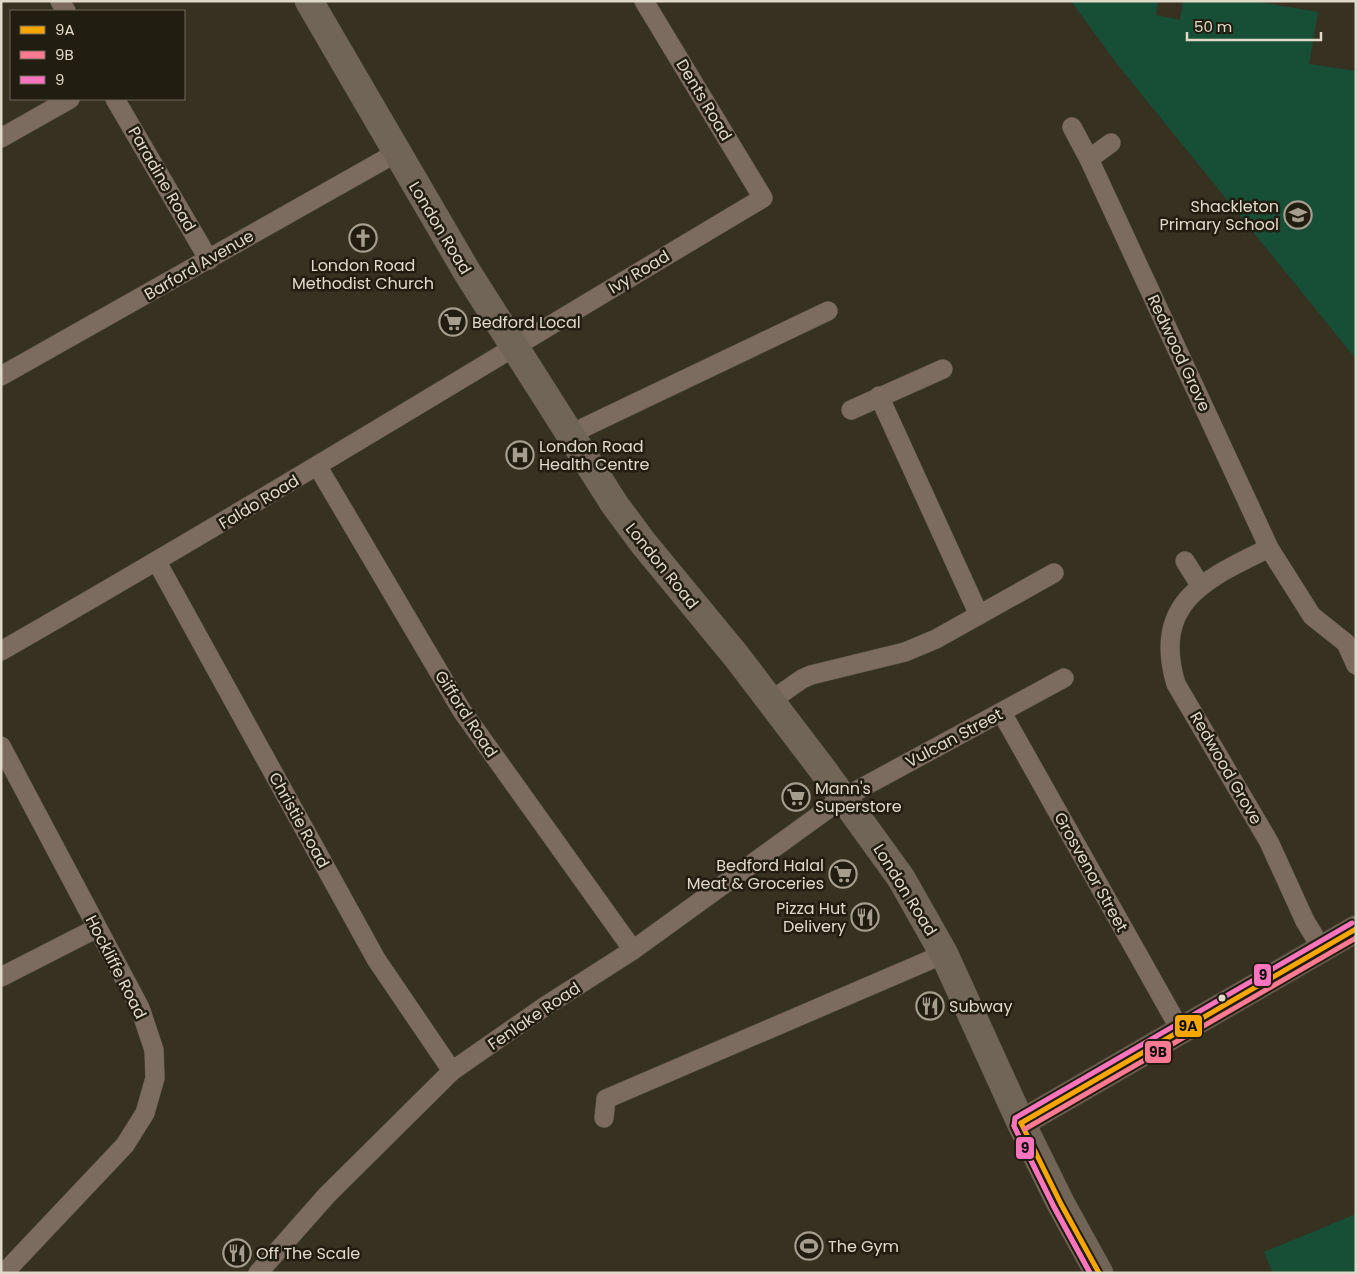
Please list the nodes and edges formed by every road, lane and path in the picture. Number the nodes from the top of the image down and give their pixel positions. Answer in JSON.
{"nodes":[{"id":1,"x":644,"y":1,"type":"edge"},
{"id":2,"x":318,"y":4,"type":"edge"},
{"id":3,"x":68,"y":100,"type":"edge"},
{"id":4,"x":116,"y":100,"type":"edge"},
{"id":5,"x":1072,"y":127,"type":"dead end"},
{"id":6,"x":1,"y":138,"type":"edge"},
{"id":7,"x":1111,"y":143,"type":"dead end"},
{"id":8,"x":396,"y":153,"type":"junction"},
{"id":9,"x":1089,"y":159,"type":"junction"},
{"id":10,"x":763,"y":198,"type":"joint"},
{"id":11,"x":210,"y":260,"type":"junction"},
{"id":12,"x":828,"y":311,"type":"dead end"},
{"id":13,"x":514,"y":346,"type":"junction"},
{"id":14,"x":942,"y":369,"type":"dead end"},
{"id":15,"x":1,"y":376,"type":"edge"},
{"id":16,"x":879,"y":396,"type":"junction"},
{"id":17,"x":850,"y":410,"type":"dead end"},
{"id":18,"x":570,"y":437,"type":"junction"},
{"id":19,"x":318,"y":467,"type":"junction"},
{"id":20,"x":1269,"y":548,"type":"junction"},
{"id":21,"x":1185,"y":561,"type":"dead end"},
{"id":22,"x":157,"y":562,"type":"junction"},
{"id":23,"x":1054,"y":573,"type":"dead end"},
{"id":24,"x":1200,"y":585,"type":"junction"},
{"id":25,"x":979,"y":616,"type":"junction"},
{"id":26,"x":1351,"y":640,"type":"edge"},
{"id":27,"x":1,"y":651,"type":"edge"},
{"id":28,"x":1356,"y":665,"type":"edge"},
{"id":29,"x":1064,"y":678,"type":"dead end"},
{"id":30,"x":769,"y":702,"type":"junction"},
{"id":31,"x":1002,"y":713,"type":"junction"},
{"id":32,"x":1,"y":746,"type":"edge"},
{"id":33,"x":844,"y":798,"type":"junction"},
{"id":34,"x":97,"y":928,"type":"junction"},
{"id":35,"x":1356,"y":929,"type":"edge"},
{"id":36,"x":1322,"y":949,"type":"junction"},
{"id":37,"x":633,"y":950,"type":"junction"},
{"id":38,"x":944,"y":954,"type":"junction"},
{"id":39,"x":1,"y":977,"type":"edge"},
{"id":40,"x":1181,"y":1031,"type":"junction"},
{"id":41,"x":452,"y":1072,"type":"junction"},
{"id":42,"x":604,"y":1118,"type":"dead end"},
{"id":43,"x":1022,"y":1123,"type":"junction"},
{"id":44,"x":1094,"y":1263,"type":"edge"},
{"id":45,"x":4,"y":1273,"type":"edge"},
{"id":46,"x":258,"y":1273,"type":"edge"}],
"edges":[{"from":1,"to":10,"type":"street","name":"Dents Road"},
{"from":2,"to":8,"type":"main road","name":"London Road"},
{"from":3,"to":6,"type":"street"},
{"from":4,"to":11,"type":"street","name":"Paradine Road"},
{"from":5,"to":9,"type":"street","name":"Redwood Grove"},
{"from":7,"to":9,"type":"street"},
{"from":8,"to":11,"type":"street","name":"Barford Avenue"},
{"from":8,"to":13,"type":"main road","name":"London Road"},
{"from":9,"to":20,"type":"street","name":"Redwood Grove"},
{"from":10,"to":13,"type":"street","name":"Ivy Road"},
{"from":11,"to":15,"type":"street","name":"Barford Avenue"},
{"from":12,"to":18,"type":"street"},
{"from":13,"to":18,"type":"main road","name":"London Road"},
{"from":13,"to":19,"type":"street","name":"Faldo Road"},
{"from":14,"to":16,"type":"street"},
{"from":16,"to":17,"type":"street"},
{"from":16,"to":25,"type":"street"},
{"from":18,"to":30,"type":"main road","name":"London Road"},
{"from":19,"to":22,"type":"street","name":"Faldo Road"},
{"from":19,"to":37,"type":"street","name":"Gifford Road"},
{"from":20,"to":24,"type":"street","name":"Redwood Grove"},
{"from":20,"to":26,"type":"street","name":"Redwood Grove"},
{"from":21,"to":24,"type":"street"},
{"from":22,"to":27,"type":"street","name":"Faldo Road"},
{"from":22,"to":41,"type":"street","name":"Christie Road"},
{"from":23,"to":25,"type":"street"},
{"from":24,"to":36,"type":"street","name":"Redwood Grove"},
{"from":25,"to":30,"type":"street"},
{"from":26,"to":28,"type":"street","name":"Redwood Grove"},
{"from":29,"to":31,"type":"street","name":"Vulcan Street"},
{"from":30,"to":33,"type":"main road","name":"London Road"},
{"from":31,"to":33,"type":"street","name":"Vulcan Street"},
{"from":31,"to":40,"type":"street","name":"Grosvenor Street"},
{"from":32,"to":34,"type":"street","name":"Hockliffe Road"},
{"from":33,"to":37,"type":"street","name":"Fenlake Road"},
{"from":33,"to":38,"type":"main road","name":"London Road"},
{"from":34,"to":39,"type":"street"},
{"from":34,"to":45,"type":"street","name":"Hockliffe Road"},
{"from":35,"to":36,"type":"street"},
{"from":36,"to":40,"type":"street"},
{"from":37,"to":41,"type":"street","name":"Fenlake Road"},
{"from":38,"to":42,"type":"street"},
{"from":38,"to":43,"type":"main road","name":"London Road"},
{"from":40,"to":43,"type":"street"},
{"from":41,"to":46,"type":"street","name":"Fenlake Road"},
{"from":43,"to":44,"type":"main road","name":"London Road"}]}
